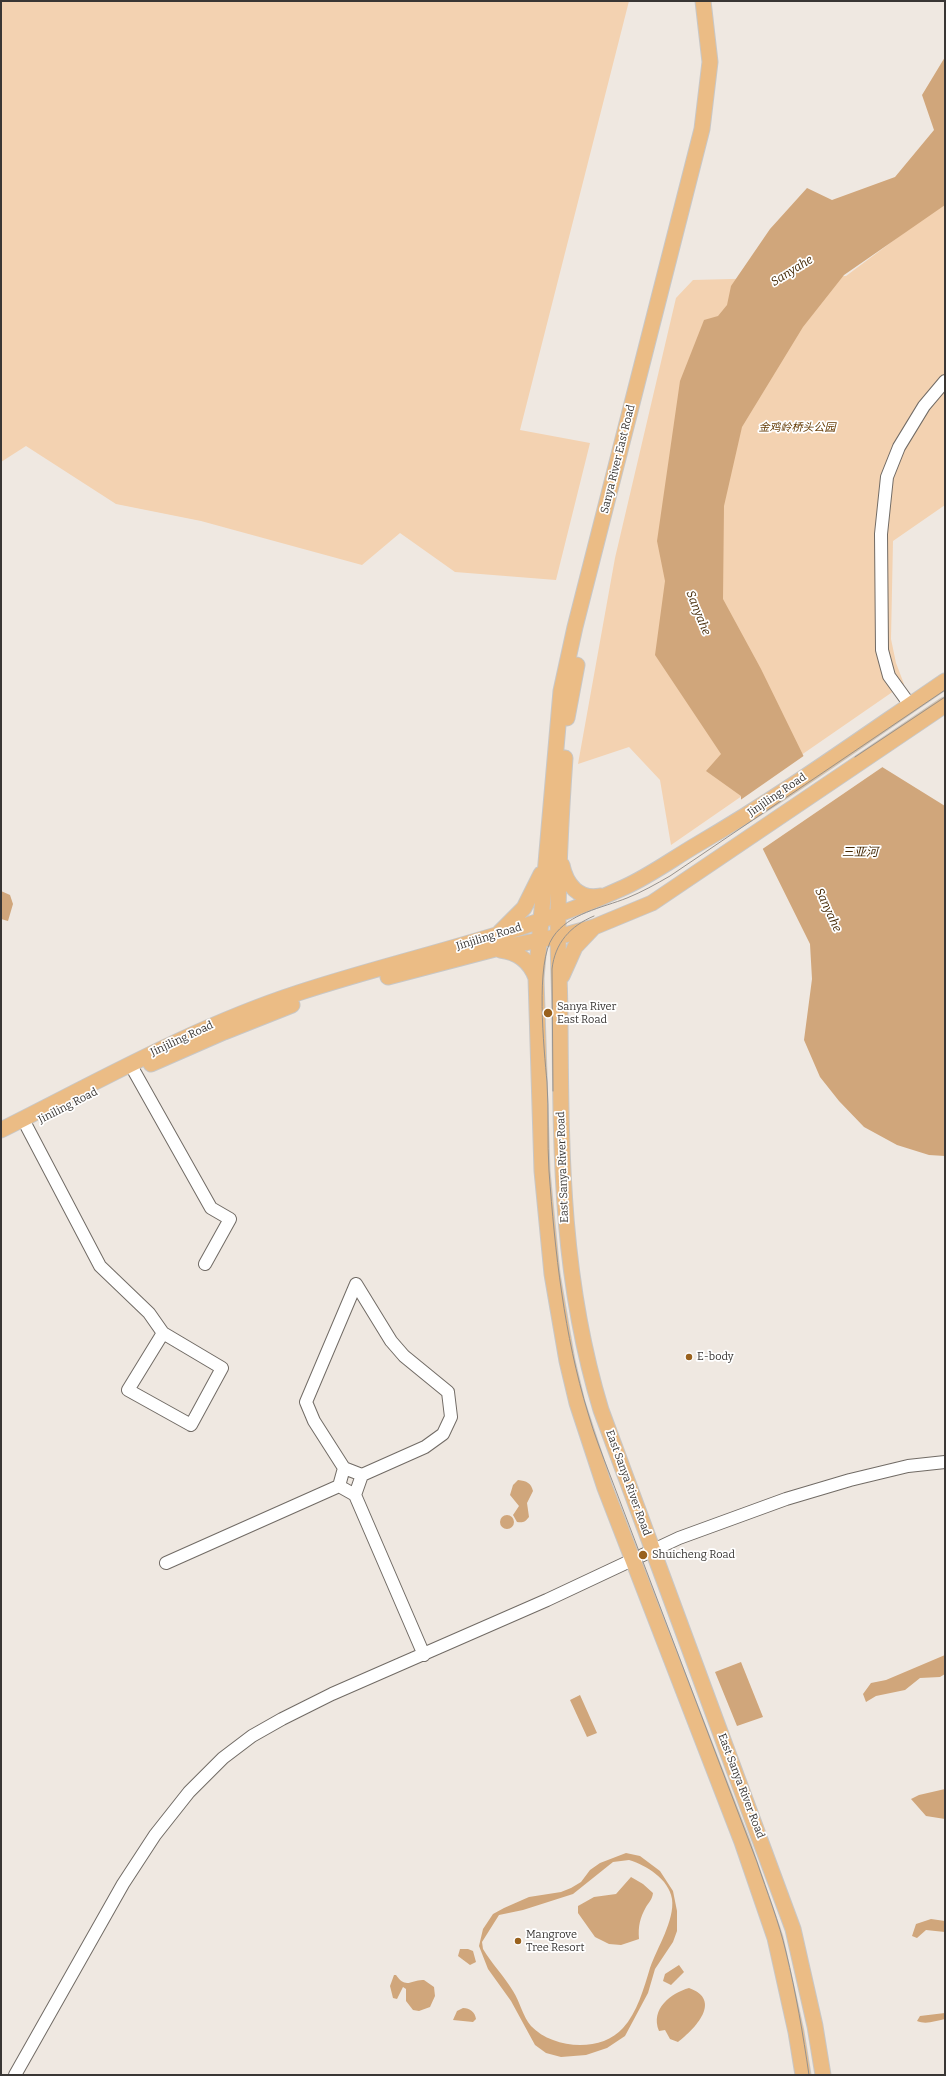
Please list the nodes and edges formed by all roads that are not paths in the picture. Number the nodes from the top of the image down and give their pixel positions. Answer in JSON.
{"nodes":[{"id":1,"x":703,"y":1,"type":"edge"},
{"id":2,"x":712,"y":1,"type":"edge"},
{"id":3,"x":945,"y":381,"type":"edge"},
{"id":4,"x":945,"y":681,"type":"edge"},
{"id":5,"x":945,"y":704,"type":"edge"},
{"id":6,"x":910,"y":705,"type":"junction"},
{"id":7,"x":554,"y":852,"type":"junction"},
{"id":8,"x":607,"y":895,"type":"junction"},
{"id":9,"x":558,"y":915,"type":"junction"},
{"id":10,"x":540,"y":921,"type":"junction"},
{"id":11,"x":594,"y":927,"type":"junction"},
{"id":12,"x":558,"y":937,"type":"junction"},
{"id":13,"x":539,"y":941,"type":"junction"},
{"id":14,"x":494,"y":943,"type":"junction"},
{"id":15,"x":536,"y":978,"type":"junction"},
{"id":16,"x":560,"y":978,"type":"junction"},
{"id":17,"x":134,"y":1071,"type":"junction"},
{"id":18,"x":27,"y":1127,"type":"junction"},
{"id":19,"x":1,"y":1130,"type":"edge"},
{"id":20,"x":1,"y":1141,"type":"edge"},
{"id":21,"x":205,"y":1264,"type":"dead end"},
{"id":22,"x":163,"y":1333,"type":"junction"},
{"id":23,"x":945,"y":1462,"type":"edge"},
{"id":24,"x":344,"y":1468,"type":"junction"},
{"id":25,"x":362,"y":1475,"type":"junction"},
{"id":26,"x":339,"y":1486,"type":"junction"},
{"id":27,"x":356,"y":1495,"type":"junction"},
{"id":28,"x":652,"y":1549,"type":"junction"},
{"id":29,"x":632,"y":1559,"type":"junction"},
{"id":30,"x":166,"y":1563,"type":"dead end"},
{"id":31,"x":424,"y":1654,"type":"junction"},
{"id":32,"x":15,"y":2075,"type":"edge"},
{"id":33,"x":803,"y":2075,"type":"edge"},
{"id":34,"x":823,"y":2075,"type":"edge"}],
"edges":[{"from":1,"to":7,"type":"main road","name":"Sanya River East Road"},
{"from":2,"to":7,"type":"main road","name":"Sanya River East Road"},
{"from":3,"to":6,"type":"street"},
{"from":4,"to":6,"type":"main road","name":"Jinjiling Road"},
{"from":5,"to":11,"type":"main road","name":"Jinjiling Road"},
{"from":6,"to":8,"type":"main road","name":"Jinjiling Road"},
{"from":7,"to":8,"type":"main road"},
{"from":7,"to":9,"type":"main road","name":"Sanya River East Road"},
{"from":7,"to":10,"type":"main road","name":"Sanya River East Road"},
{"from":7,"to":14,"type":"main road"},
{"from":8,"to":9,"type":"main road","name":"Jinjiling Road"},
{"from":9,"to":10,"type":"main road","name":"Jinjiling Road"},
{"from":9,"to":12,"type":"main road","name":"East Sanya River Road"},
{"from":10,"to":13,"type":"main road","name":"East Sanya River Road"},
{"from":10,"to":14,"type":"main road","name":"Jinjiling Road"},
{"from":11,"to":12,"type":"main road","name":"Jinjiling Road"},
{"from":11,"to":16,"type":"main road"},
{"from":12,"to":13,"type":"main road","name":"Jinjiling Road"},
{"from":12,"to":16,"type":"main road","name":"East Sanya River Road"},
{"from":13,"to":14,"type":"main road","name":"Jinjiling Road"},
{"from":13,"to":15,"type":"main road","name":"East Sanya River Road"},
{"from":14,"to":15,"type":"main road"},
{"from":14,"to":17,"type":"main road","name":"Jinjiling Road"},
{"from":14,"to":19,"type":"main road","name":"Jinjiling Road"},
{"from":15,"to":29,"type":"main road","name":"East Sanya River Road"},
{"from":16,"to":28,"type":"main road","name":"East Sanya River Road"},
{"from":17,"to":18,"type":"main road","name":"Jiniling Road"},
{"from":17,"to":21,"type":"street"},
{"from":18,"to":20,"type":"main road","name":"Jiniling Road"},
{"from":18,"to":22,"type":"street"},
{"from":22,"to":22,"type":"street"},
{"from":23,"to":28,"type":"street"},
{"from":24,"to":25,"type":"street"},
{"from":24,"to":25,"type":"street"},
{"from":24,"to":26,"type":"street"},
{"from":25,"to":27,"type":"street"},
{"from":26,"to":27,"type":"street"},
{"from":26,"to":30,"type":"street"},
{"from":27,"to":31,"type":"street"},
{"from":28,"to":29,"type":"street"},
{"from":28,"to":34,"type":"main road","name":"East Sanya River Road"},
{"from":29,"to":31,"type":"street"},
{"from":29,"to":33,"type":"main road","name":"East Sanya River Road"},
{"from":31,"to":32,"type":"street"}]}
